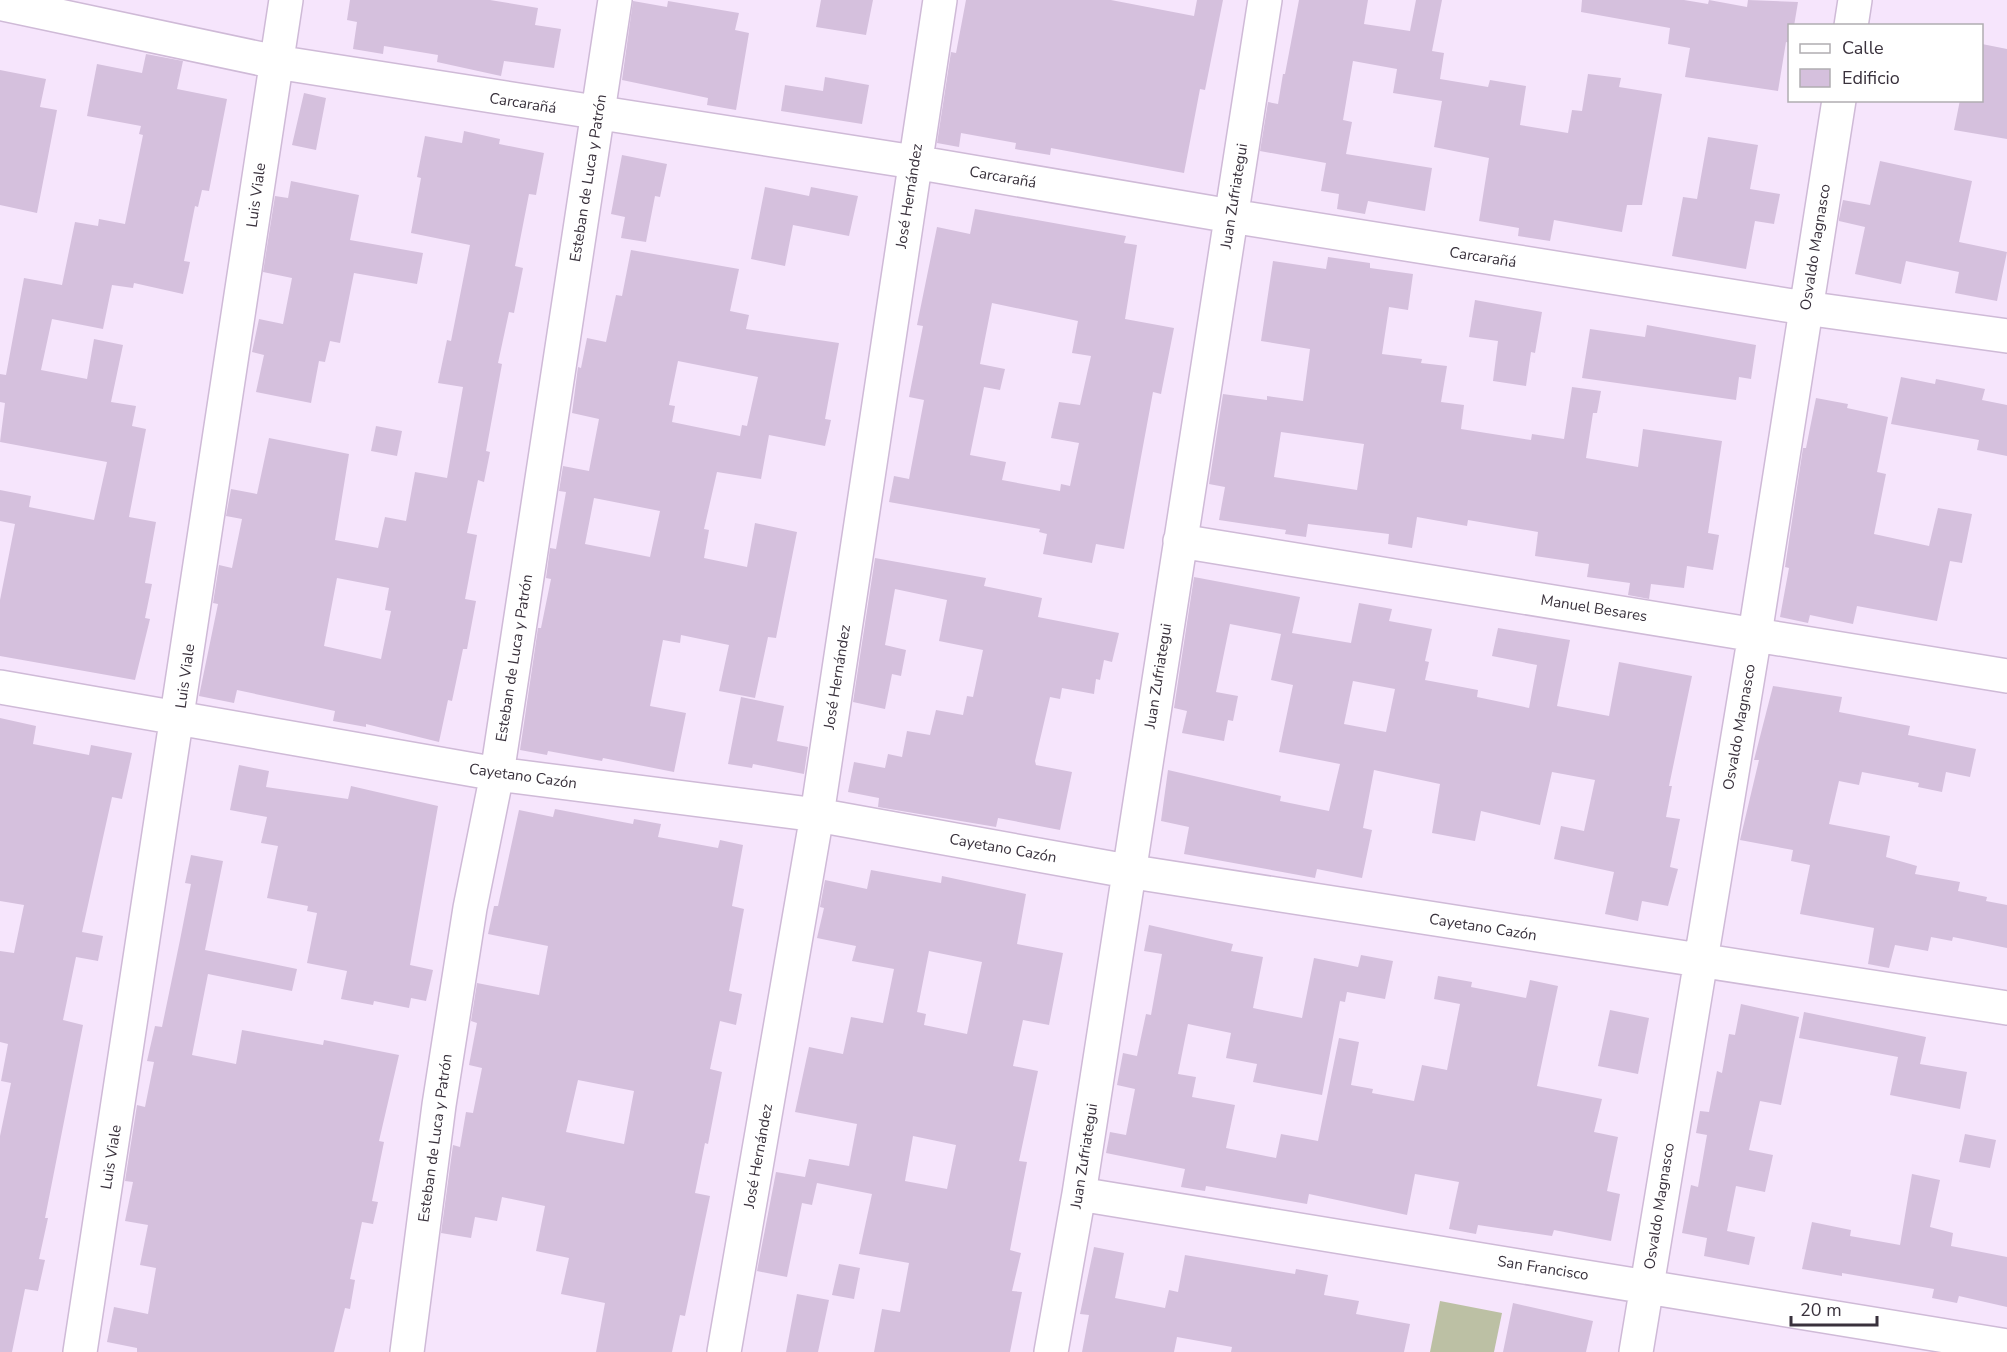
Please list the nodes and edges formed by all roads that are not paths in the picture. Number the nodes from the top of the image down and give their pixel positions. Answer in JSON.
{"nodes":[{"id":1,"x":286,"y":0,"type":"edge"},
{"id":2,"x":615,"y":0,"type":"edge"},
{"id":3,"x":940,"y":0,"type":"edge"},
{"id":4,"x":1265,"y":0,"type":"edge"},
{"id":5,"x":1855,"y":0,"type":"edge"},
{"id":6,"x":3,"y":4,"type":"edge"},
{"id":7,"x":1851,"y":24,"type":"edge"},
{"id":8,"x":276,"y":62,"type":"junction"},
{"id":9,"x":1839,"y":102,"type":"edge"},
{"id":10,"x":598,"y":115,"type":"junction"},
{"id":11,"x":914,"y":162,"type":"junction"},
{"id":12,"x":1231,"y":216,"type":"junction"},
{"id":13,"x":1805,"y":309,"type":"junction"},
{"id":14,"x":2007,"y":336,"type":"edge"},
{"id":15,"x":1180,"y":541,"type":"junction"},
{"id":16,"x":1755,"y":634,"type":"junction"},
{"id":17,"x":2007,"y":676,"type":"edge"},
{"id":18,"x":0,"y":687,"type":"edge"},
{"id":19,"x":178,"y":718,"type":"junction"},
{"id":20,"x":497,"y":774,"type":"junction"},
{"id":21,"x":817,"y":814,"type":"junction"},
{"id":22,"x":1127,"y":871,"type":"junction"},
{"id":23,"x":1699,"y":961,"type":"junction"},
{"id":24,"x":2007,"y":1008,"type":"edge"},
{"id":25,"x":1079,"y":1194,"type":"junction"},
{"id":26,"x":1647,"y":1285,"type":"junction"},
{"id":27,"x":2007,"y":1346,"type":"edge"},
{"id":28,"x":80,"y":1352,"type":"edge"},
{"id":29,"x":407,"y":1352,"type":"edge"},
{"id":30,"x":724,"y":1352,"type":"edge"},
{"id":31,"x":1051,"y":1352,"type":"edge"},
{"id":32,"x":1636,"y":1352,"type":"edge"}],
"edges":[{"from":1,"to":8,"type":"street","name":"Luis Viale"},
{"from":2,"to":10,"type":"street","name":"Esteban de Luca y Patrón"},
{"from":3,"to":11,"type":"street","name":"José Hernández"},
{"from":4,"to":12,"type":"street","name":"Juan Zufriategui"},
{"from":5,"to":7,"type":"street"},
{"from":6,"to":8,"type":"street","name":"Carcarañá"},
{"from":8,"to":10,"type":"street","name":"Carcarañá"},
{"from":8,"to":19,"type":"street","name":"Luis Viale"},
{"from":9,"to":13,"type":"street","name":"Osvaldo Magnasco"},
{"from":10,"to":11,"type":"street","name":"Carcarañá"},
{"from":10,"to":20,"type":"street","name":"Esteban de Luca y Patrón"},
{"from":11,"to":12,"type":"street","name":"Carcarañá"},
{"from":11,"to":21,"type":"street","name":"José Hernández"},
{"from":12,"to":13,"type":"street","name":"Carcarañá"},
{"from":12,"to":15,"type":"street","name":"Juan Zufriategui"},
{"from":13,"to":14,"type":"street","name":"Carcarañá"},
{"from":13,"to":16,"type":"street","name":"Osvaldo Magnasco"},
{"from":15,"to":16,"type":"street","name":"Manuel Besares"},
{"from":15,"to":22,"type":"street","name":"Juan Zufriategui"},
{"from":16,"to":17,"type":"street","name":"Manuel Besares"},
{"from":16,"to":23,"type":"street","name":"Osvaldo Magnasco"},
{"from":18,"to":19,"type":"street","name":"Cayetano Cazón"},
{"from":19,"to":20,"type":"street","name":"Cayetano Cazón"},
{"from":19,"to":28,"type":"street","name":"Luis Viale"},
{"from":20,"to":21,"type":"street","name":"Cayetano Cazón"},
{"from":20,"to":29,"type":"street","name":"Esteban de Luca y Patrón"},
{"from":21,"to":22,"type":"street","name":"Cayetano Cazón"},
{"from":21,"to":30,"type":"street","name":"José Hernández"},
{"from":22,"to":23,"type":"street","name":"Cayetano Cazón"},
{"from":22,"to":25,"type":"street","name":"Juan Zufriategui"},
{"from":23,"to":24,"type":"street","name":"Cayetano Cazón"},
{"from":23,"to":26,"type":"street","name":"Osvaldo Magnasco"},
{"from":25,"to":26,"type":"street","name":"San Francisco"},
{"from":25,"to":31,"type":"street","name":"Juan Zufriategui"},
{"from":26,"to":27,"type":"street","name":"San Francisco"},
{"from":26,"to":32,"type":"street","name":"Osvaldo Magnasco"}]}
